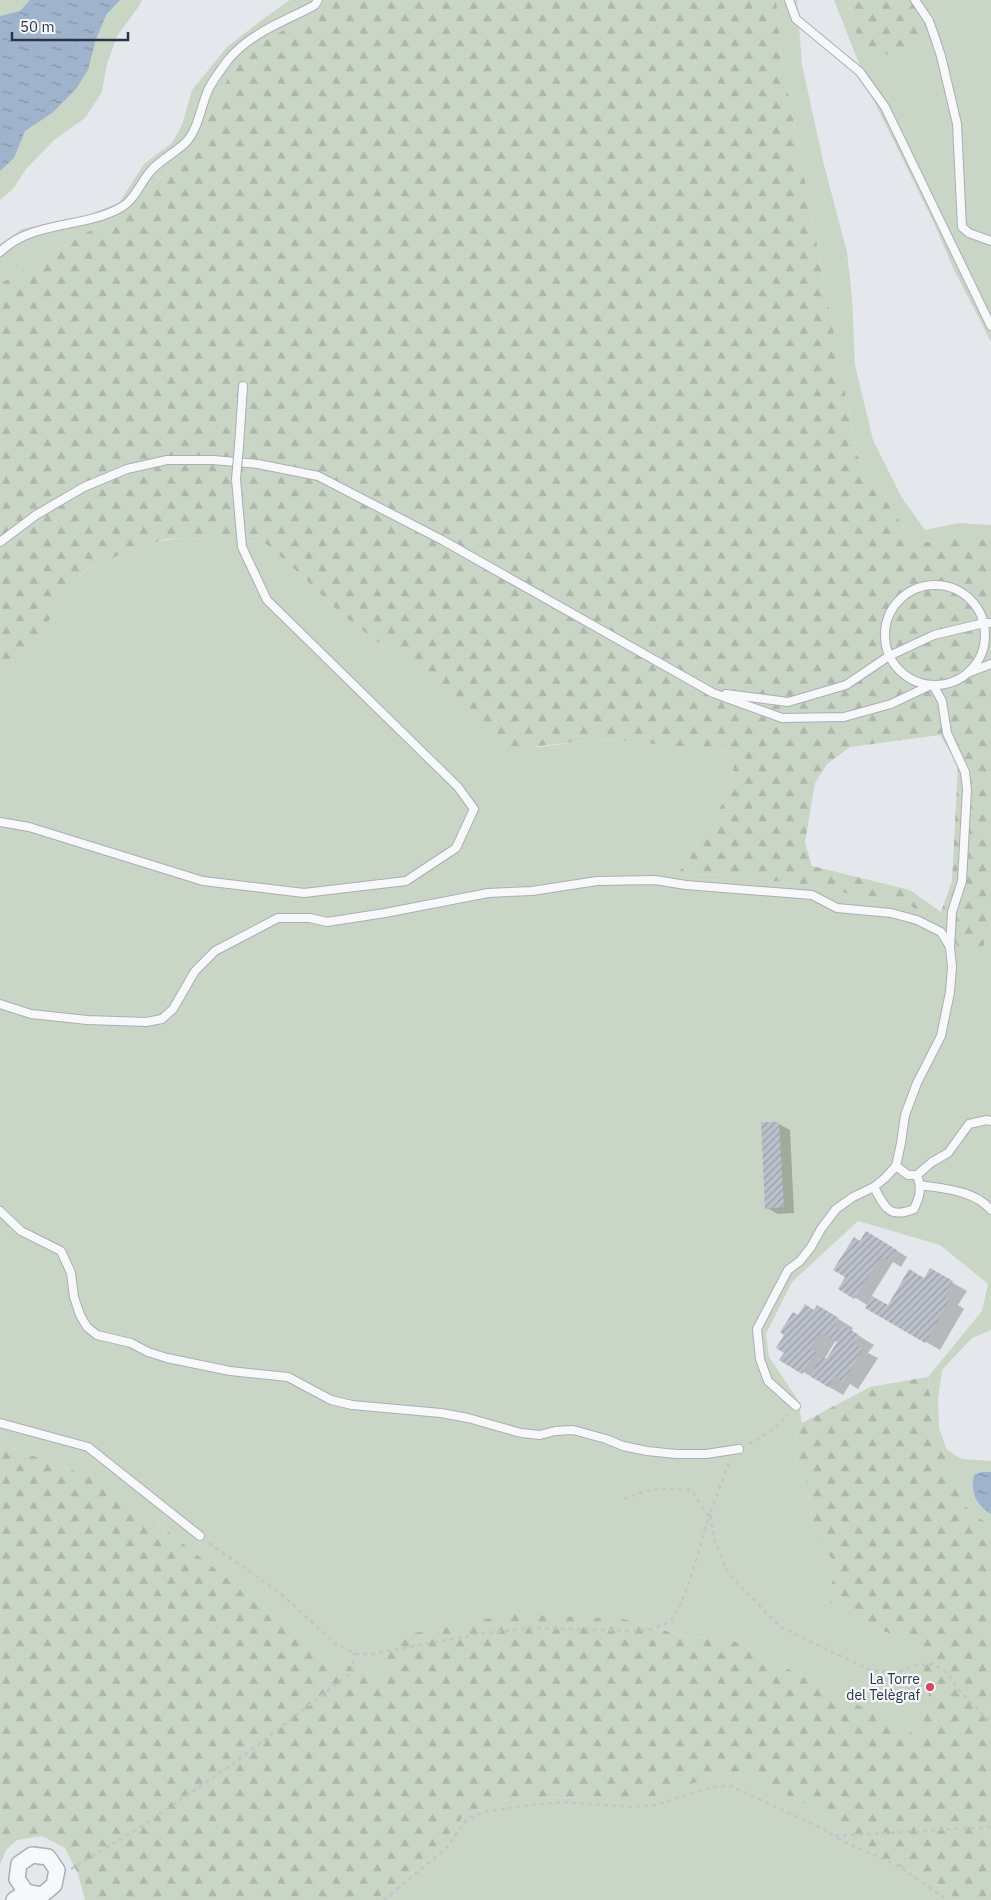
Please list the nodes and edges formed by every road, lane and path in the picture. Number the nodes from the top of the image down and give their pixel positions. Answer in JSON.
{"nodes":[{"id":1,"x":318,"y":0,"type":"edge"},
{"id":2,"x":789,"y":0,"type":"edge"},
{"id":3,"x":915,"y":0,"type":"edge"},
{"id":4,"x":991,"y":241,"type":"edge"},
{"id":5,"x":0,"y":252,"type":"edge"},
{"id":6,"x":991,"y":326,"type":"edge"},
{"id":7,"x":243,"y":386,"type":"dead end"},
{"id":8,"x":0,"y":542,"type":"edge"},
{"id":9,"x":987,"y":623,"type":"edge"},
{"id":10,"x":889,"y":656,"type":"junction"},
{"id":11,"x":991,"y":664,"type":"edge"},
{"id":12,"x":967,"y":673,"type":"junction"},
{"id":13,"x":932,"y":685,"type":"junction"},
{"id":14,"x":713,"y":693,"type":"junction"},
{"id":15,"x":0,"y":822,"type":"edge"},
{"id":16,"x":950,"y":947,"type":"junction"},
{"id":17,"x":0,"y":1004,"type":"edge"},
{"id":18,"x":991,"y":1121,"type":"edge"},
{"id":19,"x":896,"y":1166,"type":"junction"},
{"id":20,"x":917,"y":1175,"type":"junction"},
{"id":21,"x":920,"y":1185,"type":"junction"},
{"id":22,"x":874,"y":1187,"type":"junction"},
{"id":23,"x":991,"y":1210,"type":"edge"},
{"id":24,"x":0,"y":1211,"type":"edge"},
{"id":25,"x":796,"y":1406,"type":"joint"},
{"id":26,"x":0,"y":1423,"type":"edge"},
{"id":27,"x":740,"y":1449,"type":"junction"},
{"id":28,"x":624,"y":1499,"type":"dead end"},
{"id":29,"x":709,"y":1515,"type":"junction"},
{"id":30,"x":200,"y":1536,"type":"joint"},
{"id":31,"x":354,"y":1652,"type":"junction"},
{"id":32,"x":991,"y":1722,"type":"edge"},
{"id":33,"x":991,"y":1827,"type":"edge"},
{"id":34,"x":834,"y":1836,"type":"junction"},
{"id":35,"x":57,"y":1870,"type":"junction"},
{"id":36,"x":20,"y":1896,"type":"edge"},
{"id":37,"x":384,"y":1900,"type":"edge"},
{"id":38,"x":946,"y":1900,"type":"edge"}],
"edges":[{"from":1,"to":5,"type":"lane"},
{"from":2,"to":6,"type":"lane"},
{"from":3,"to":4,"type":"lane"},
{"from":7,"to":15,"type":"lane","bridge":true},
{"from":8,"to":14,"type":"lane"},
{"from":9,"to":10,"type":"lane"},
{"from":9,"to":10,"type":"lane"},
{"from":9,"to":12,"type":"lane"},
{"from":10,"to":13,"type":"lane"},
{"from":10,"to":14,"type":"lane"},
{"from":11,"to":12,"type":"lane"},
{"from":12,"to":13,"type":"lane"},
{"from":13,"to":14,"type":"lane"},
{"from":13,"to":16,"type":"lane"},
{"from":16,"to":17,"type":"lane"},
{"from":16,"to":19,"type":"lane"},
{"from":18,"to":20,"type":"lane"},
{"from":19,"to":20,"type":"lane"},
{"from":19,"to":22,"type":"lane"},
{"from":20,"to":21,"type":"lane"},
{"from":21,"to":22,"type":"lane"},
{"from":21,"to":23,"type":"lane"},
{"from":22,"to":25,"type":"lane"},
{"from":24,"to":27,"type":"lane"},
{"from":25,"to":27,"type":"path"},
{"from":26,"to":30,"type":"lane"},
{"from":27,"to":29,"type":"path"},
{"from":28,"to":29,"type":"path"},
{"from":29,"to":31,"type":"path"},
{"from":29,"to":32,"type":"path"},
{"from":30,"to":31,"type":"path"},
{"from":31,"to":35,"type":"path"},
{"from":33,"to":34,"type":"path"},
{"from":34,"to":37,"type":"path"},
{"from":34,"to":38,"type":"path"},
{"from":35,"to":36,"type":"street"},
{"from":35,"to":36,"type":"street"}]}
